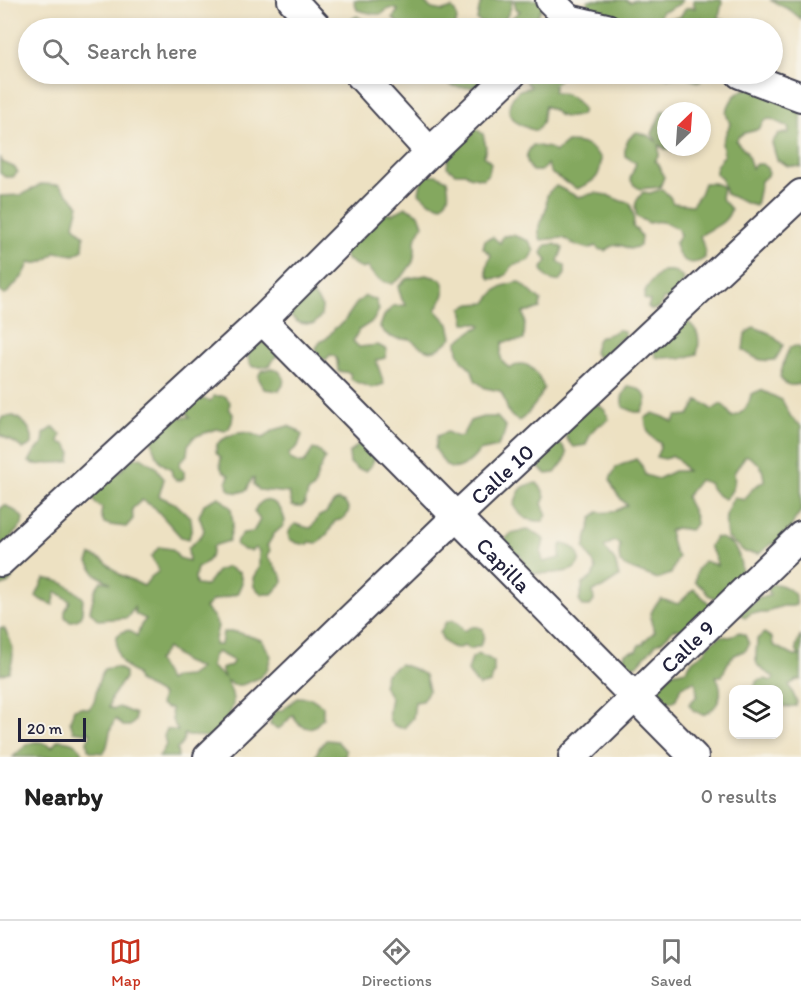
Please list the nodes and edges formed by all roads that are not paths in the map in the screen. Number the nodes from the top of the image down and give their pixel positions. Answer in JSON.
{"nodes":[{"id":1,"x":292,"y":0,"type":"edge"},
{"id":2,"x":309,"y":18,"type":"edge"},
{"id":3,"x":368,"y":84,"type":"edge"},
{"id":4,"x":501,"y":84,"type":"edge"},
{"id":5,"x":767,"y":84,"type":"edge"},
{"id":6,"x":801,"y":97,"type":"edge"},
{"id":7,"x":430,"y":152,"type":"junction"},
{"id":8,"x":801,"y":194,"type":"edge"},
{"id":9,"x":262,"y":320,"type":"junction"},
{"id":10,"x":456,"y":517,"type":"junction"},
{"id":11,"x":801,"y":536,"type":"edge"},
{"id":12,"x":0,"y":562,"type":"edge"},
{"id":13,"x":635,"y":697,"type":"junction"},
{"id":14,"x":208,"y":757,"type":"edge"},
{"id":15,"x":573,"y":757,"type":"edge"},
{"id":16,"x":694,"y":757,"type":"edge"}],
"edges":[{"from":1,"to":2,"type":"street"},
{"from":3,"to":7,"type":"street"},
{"from":4,"to":7,"type":"street"},
{"from":5,"to":6,"type":"street"},
{"from":7,"to":9,"type":"street"},
{"from":8,"to":10,"type":"street","name":"Calle 10"},
{"from":9,"to":10,"type":"street","name":"Capilla"},
{"from":9,"to":12,"type":"street"},
{"from":10,"to":13,"type":"street","name":"Capilla"},
{"from":10,"to":14,"type":"street","name":"Calle 10"},
{"from":11,"to":13,"type":"street","name":"Calle 9"},
{"from":13,"to":15,"type":"street","name":"Calle 9"},
{"from":13,"to":16,"type":"street","name":"Capilla"}]}
